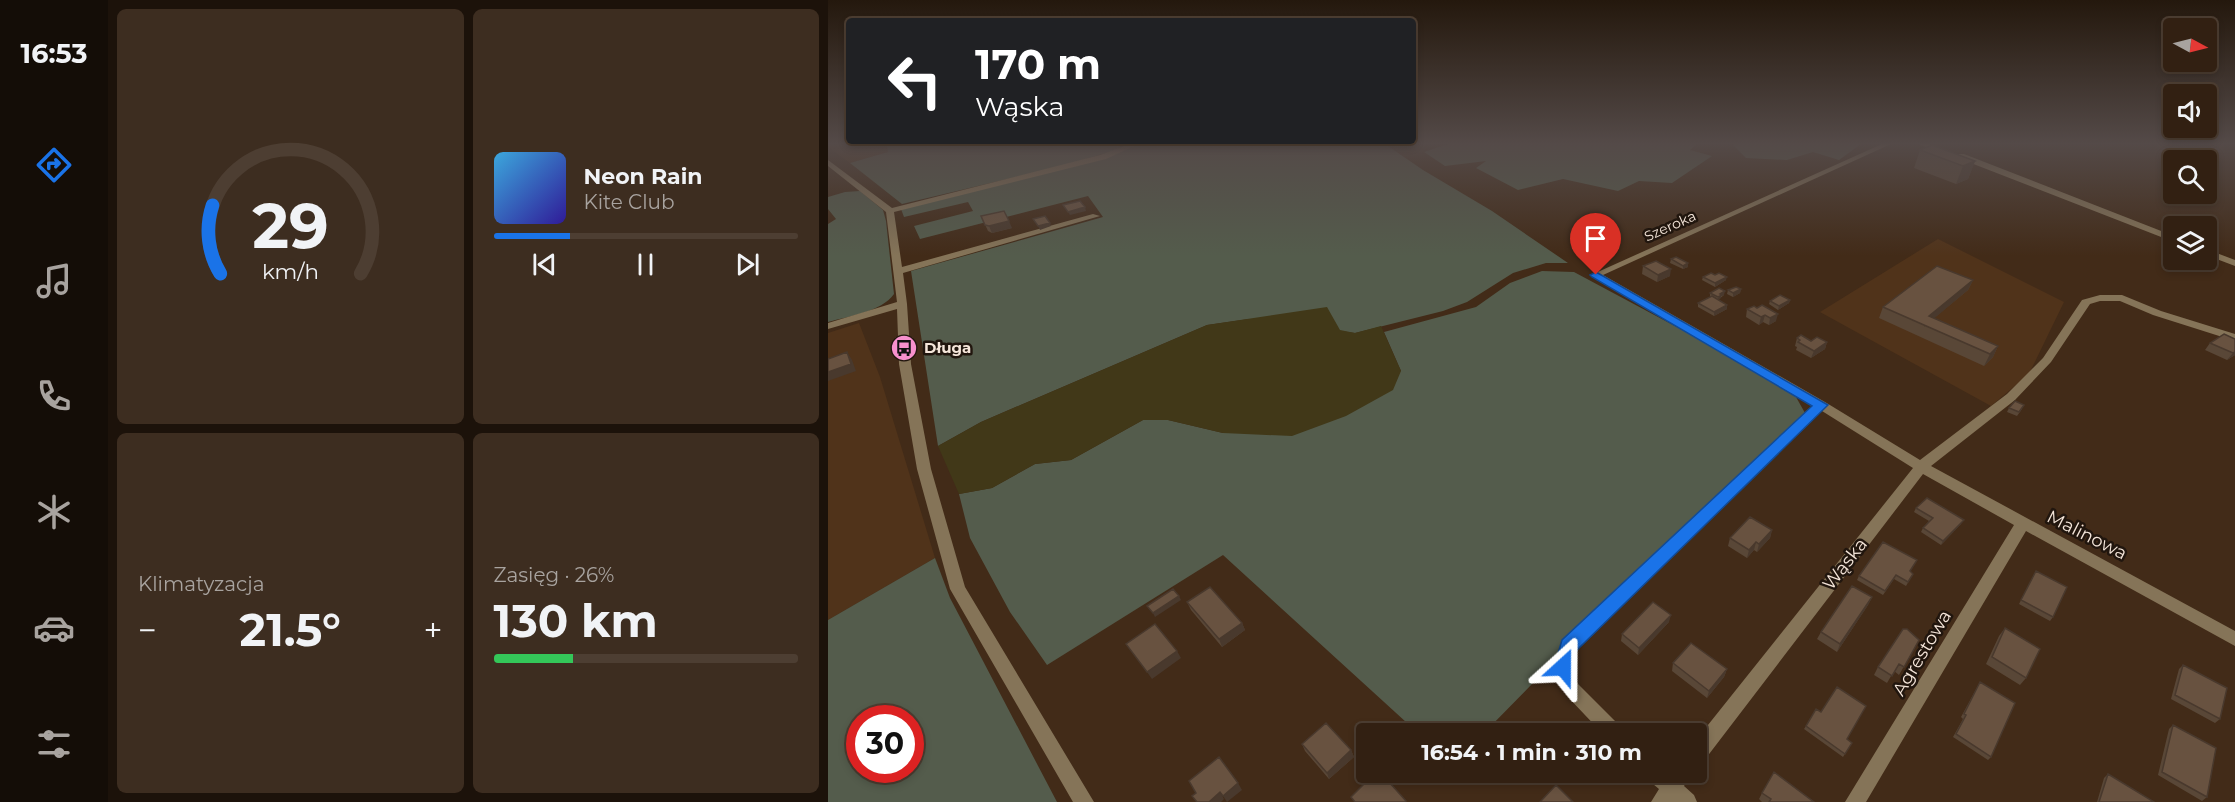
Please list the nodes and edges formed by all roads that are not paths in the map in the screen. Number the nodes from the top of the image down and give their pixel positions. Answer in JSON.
{"nodes":[{"id":1,"x":853,"y":181,"type":"edge"},
{"id":2,"x":1007,"y":181,"type":"edge"},
{"id":3,"x":1804,"y":181,"type":"edge"},
{"id":4,"x":2030,"y":181,"type":"edge"},
{"id":5,"x":890,"y":211,"type":"junction"},
{"id":6,"x":1096,"y":216,"type":"dead end"},
{"id":7,"x":2163,"y":235,"type":"edge"},
{"id":8,"x":2217,"y":257,"type":"edge"},
{"id":9,"x":2235,"y":264,"type":"edge"},
{"id":10,"x":898,"y":272,"type":"junction"},
{"id":11,"x":902,"y":304,"type":"junction"},
{"id":12,"x":828,"y":326,"type":"edge"},
{"id":13,"x":2235,"y":338,"type":"edge"},
{"id":14,"x":1821,"y":405,"type":"junction"},
{"id":15,"x":1921,"y":467,"type":"junction"},
{"id":16,"x":2022,"y":525,"type":"junction"},
{"id":17,"x":2235,"y":639,"type":"edge"},
{"id":18,"x":1605,"y":723,"type":"edge"},
{"id":19,"x":1707,"y":741,"type":"edge"},
{"id":20,"x":1674,"y":783,"type":"edge"},
{"id":21,"x":1665,"y":795,"type":"edge"},
{"id":22,"x":1084,"y":802,"type":"edge"},
{"id":23,"x":1687,"y":802,"type":"edge"},
{"id":24,"x":1855,"y":802,"type":"edge"}],
"edges":[{"from":1,"to":5,"type":"street"},
{"from":2,"to":5,"type":"street"},
{"from":3,"to":14,"type":"street","name":"Szeroka"},
{"from":4,"to":7,"type":"street"},
{"from":5,"to":10,"type":"street"},
{"from":6,"to":10,"type":"street"},
{"from":8,"to":9,"type":"street"},
{"from":10,"to":11,"type":"street"},
{"from":11,"to":12,"type":"street"},
{"from":11,"to":22,"type":"street"},
{"from":13,"to":15,"type":"street","name":"Wąska"},
{"from":14,"to":15,"type":"street"},
{"from":14,"to":18,"type":"street"},
{"from":15,"to":16,"type":"street","name":"Malinowa"},
{"from":15,"to":19,"type":"street","name":"Wąska"},
{"from":16,"to":17,"type":"street","name":"Malinowa"},
{"from":16,"to":24,"type":"street","name":"Agrestowa"},
{"from":20,"to":21,"type":"street"},
{"from":21,"to":23,"type":"street"}]}
